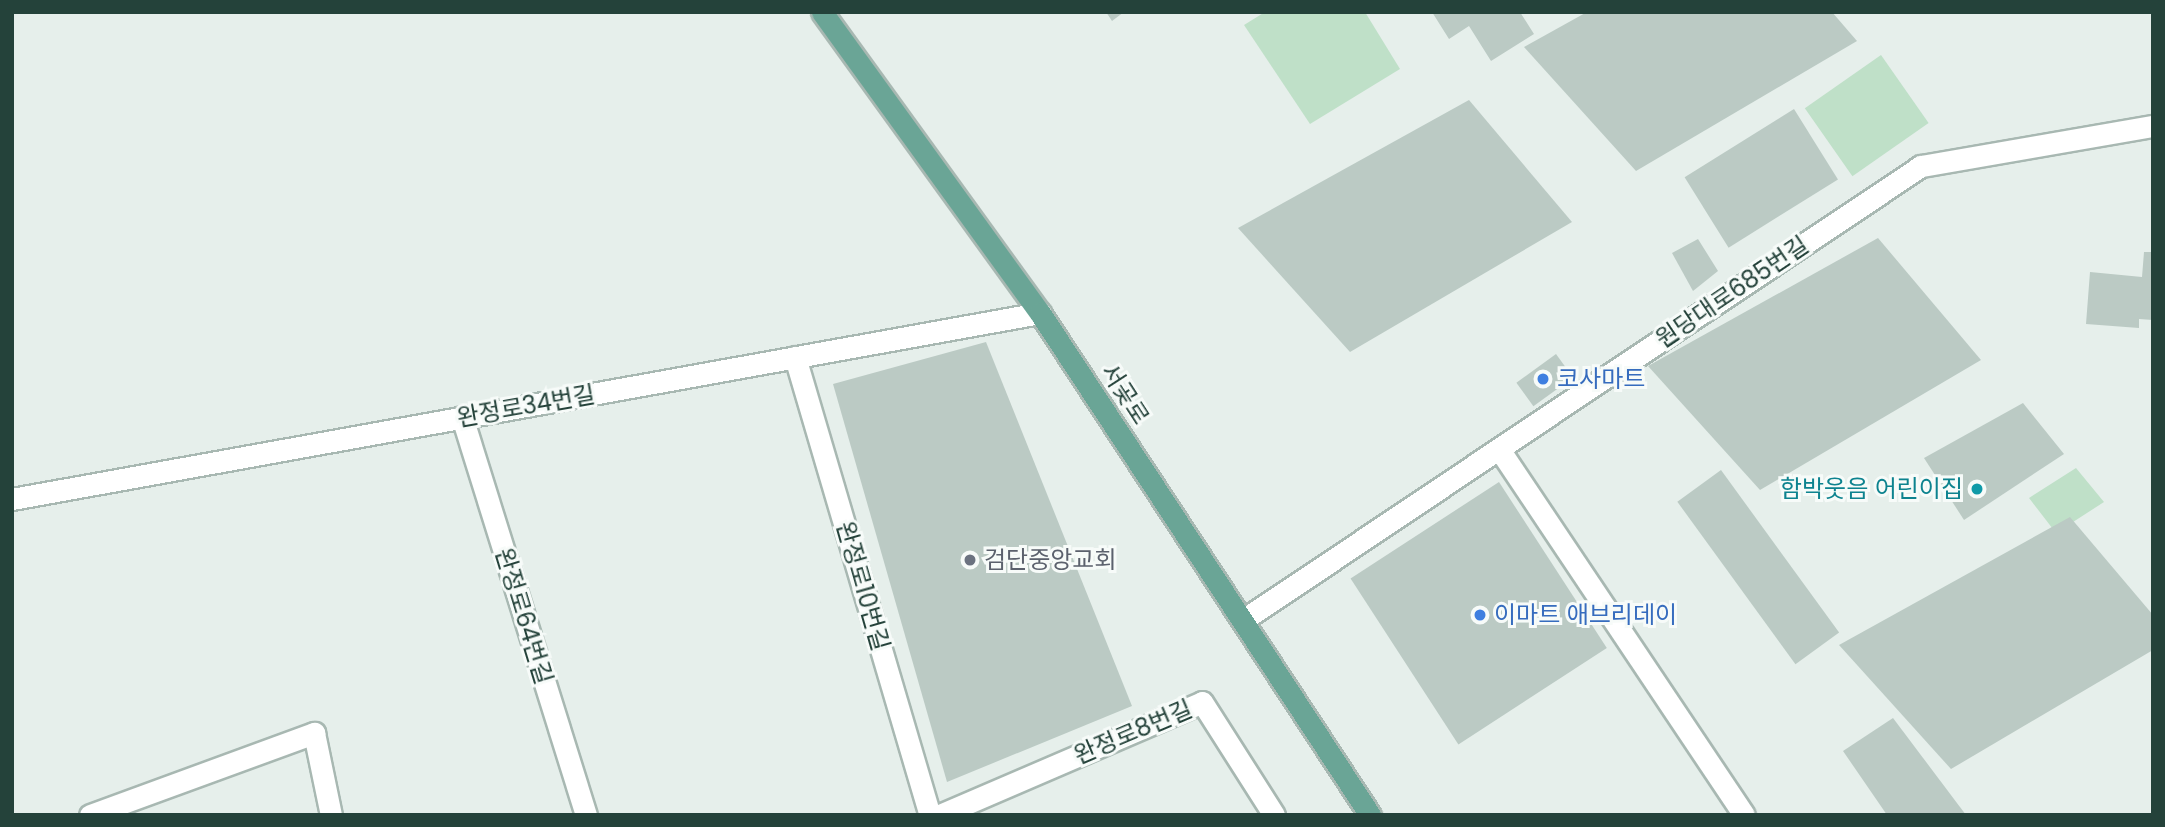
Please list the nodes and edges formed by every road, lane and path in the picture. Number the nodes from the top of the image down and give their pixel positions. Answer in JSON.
{"nodes":[{"id":1,"x":822,"y":12,"type":"edge"},
{"id":2,"x":2149,"y":123,"type":"edge"},
{"id":3,"x":1040,"y":313,"type":"junction"},
{"id":4,"x":795,"y":357,"type":"junction"},
{"id":5,"x":462,"y":417,"type":"junction"},
{"id":6,"x":1499,"y":449,"type":"junction"},
{"id":7,"x":12,"y":499,"type":"edge"},
{"id":8,"x":1243,"y":620,"type":"junction"},
{"id":9,"x":90,"y":815,"type":"edge"},
{"id":10,"x":331,"y":815,"type":"edge"},
{"id":11,"x":586,"y":815,"type":"edge"},
{"id":12,"x":930,"y":815,"type":"edge"},
{"id":13,"x":940,"y":815,"type":"edge"},
{"id":14,"x":1274,"y":815,"type":"edge"},
{"id":15,"x":1370,"y":815,"type":"edge"},
{"id":16,"x":1744,"y":815,"type":"edge"}],
"edges":[{"from":1,"to":3,"type":"main road","name":"서곶로"},
{"from":2,"to":6,"type":"street","name":"원당대로685번길"},
{"from":3,"to":4,"type":"street","name":"완정로34번길"},
{"from":3,"to":8,"type":"main road","name":"서곶로"},
{"from":4,"to":5,"type":"street","name":"완정로34번길"},
{"from":4,"to":12,"type":"street","name":"완정로10번길"},
{"from":5,"to":7,"type":"street","name":"완정로34번길"},
{"from":5,"to":11,"type":"street","name":"완정로64번길"},
{"from":6,"to":8,"type":"street","name":"원당대로685번길"},
{"from":6,"to":16,"type":"street"},
{"from":8,"to":15,"type":"main road","name":"서곶로"},
{"from":9,"to":10,"type":"street"},
{"from":13,"to":14,"type":"street","name":"완정로8번길"}]}
